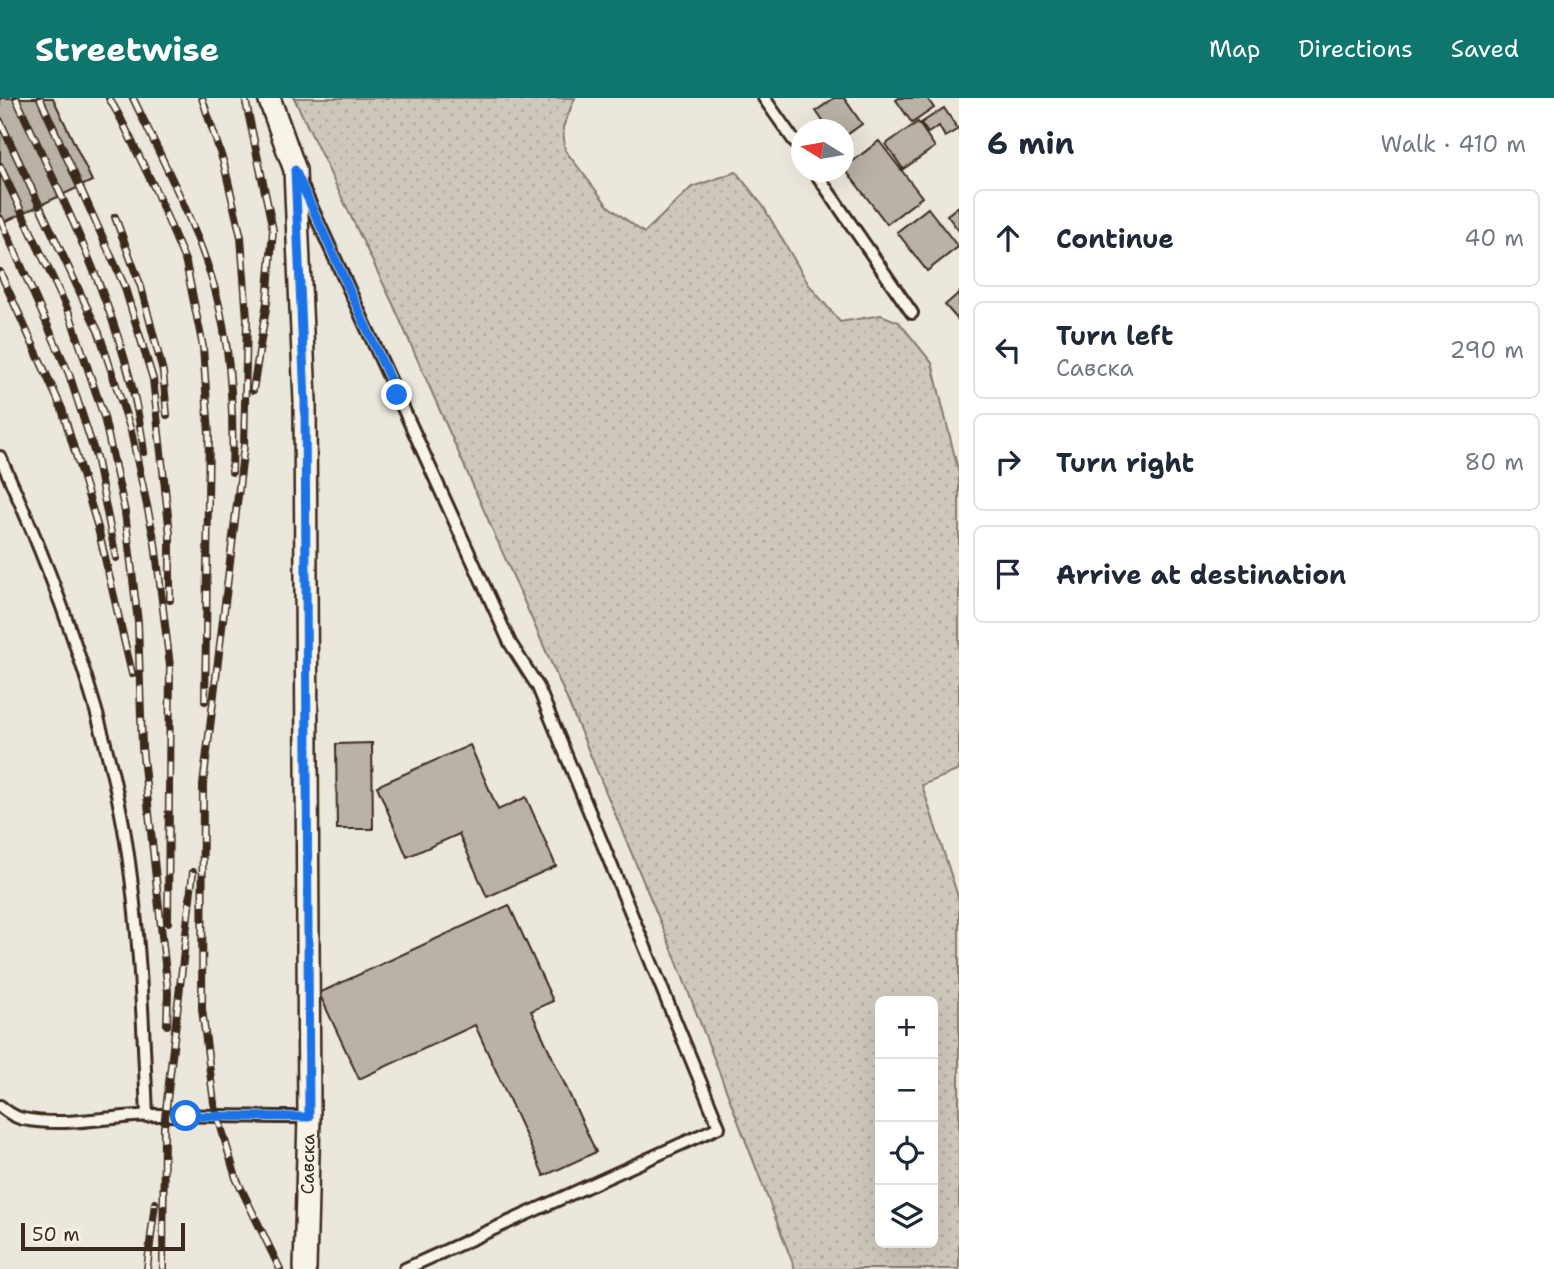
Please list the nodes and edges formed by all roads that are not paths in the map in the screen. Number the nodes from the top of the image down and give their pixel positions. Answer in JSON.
{"nodes":[{"id":1,"x":269,"y":98,"type":"edge"},
{"id":2,"x":764,"y":98,"type":"edge"},
{"id":3,"x":791,"y":136,"type":"edge"},
{"id":4,"x":295,"y":170,"type":"junction"},
{"id":5,"x":822,"y":182,"type":"edge"},
{"id":6,"x":912,"y":313,"type":"dead end"},
{"id":7,"x":0,"y":457,"type":"edge"},
{"id":8,"x":3,"y":1111,"type":"edge"},
{"id":9,"x":147,"y":1116,"type":"junction"},
{"id":10,"x":309,"y":1117,"type":"junction"},
{"id":11,"x":305,"y":1269,"type":"edge"},
{"id":12,"x":405,"y":1269,"type":"edge"}],
"edges":[{"from":1,"to":4,"type":"street","name":"Савска"},
{"from":2,"to":3,"type":"lane"},
{"from":4,"to":10,"type":"street","name":"Савска"},
{"from":4,"to":12,"type":"lane"},
{"from":5,"to":6,"type":"lane"},
{"from":7,"to":9,"type":"lane"},
{"from":8,"to":9,"type":"lane"},
{"from":9,"to":10,"type":"lane"},
{"from":10,"to":11,"type":"street","name":"Савска"}]}
